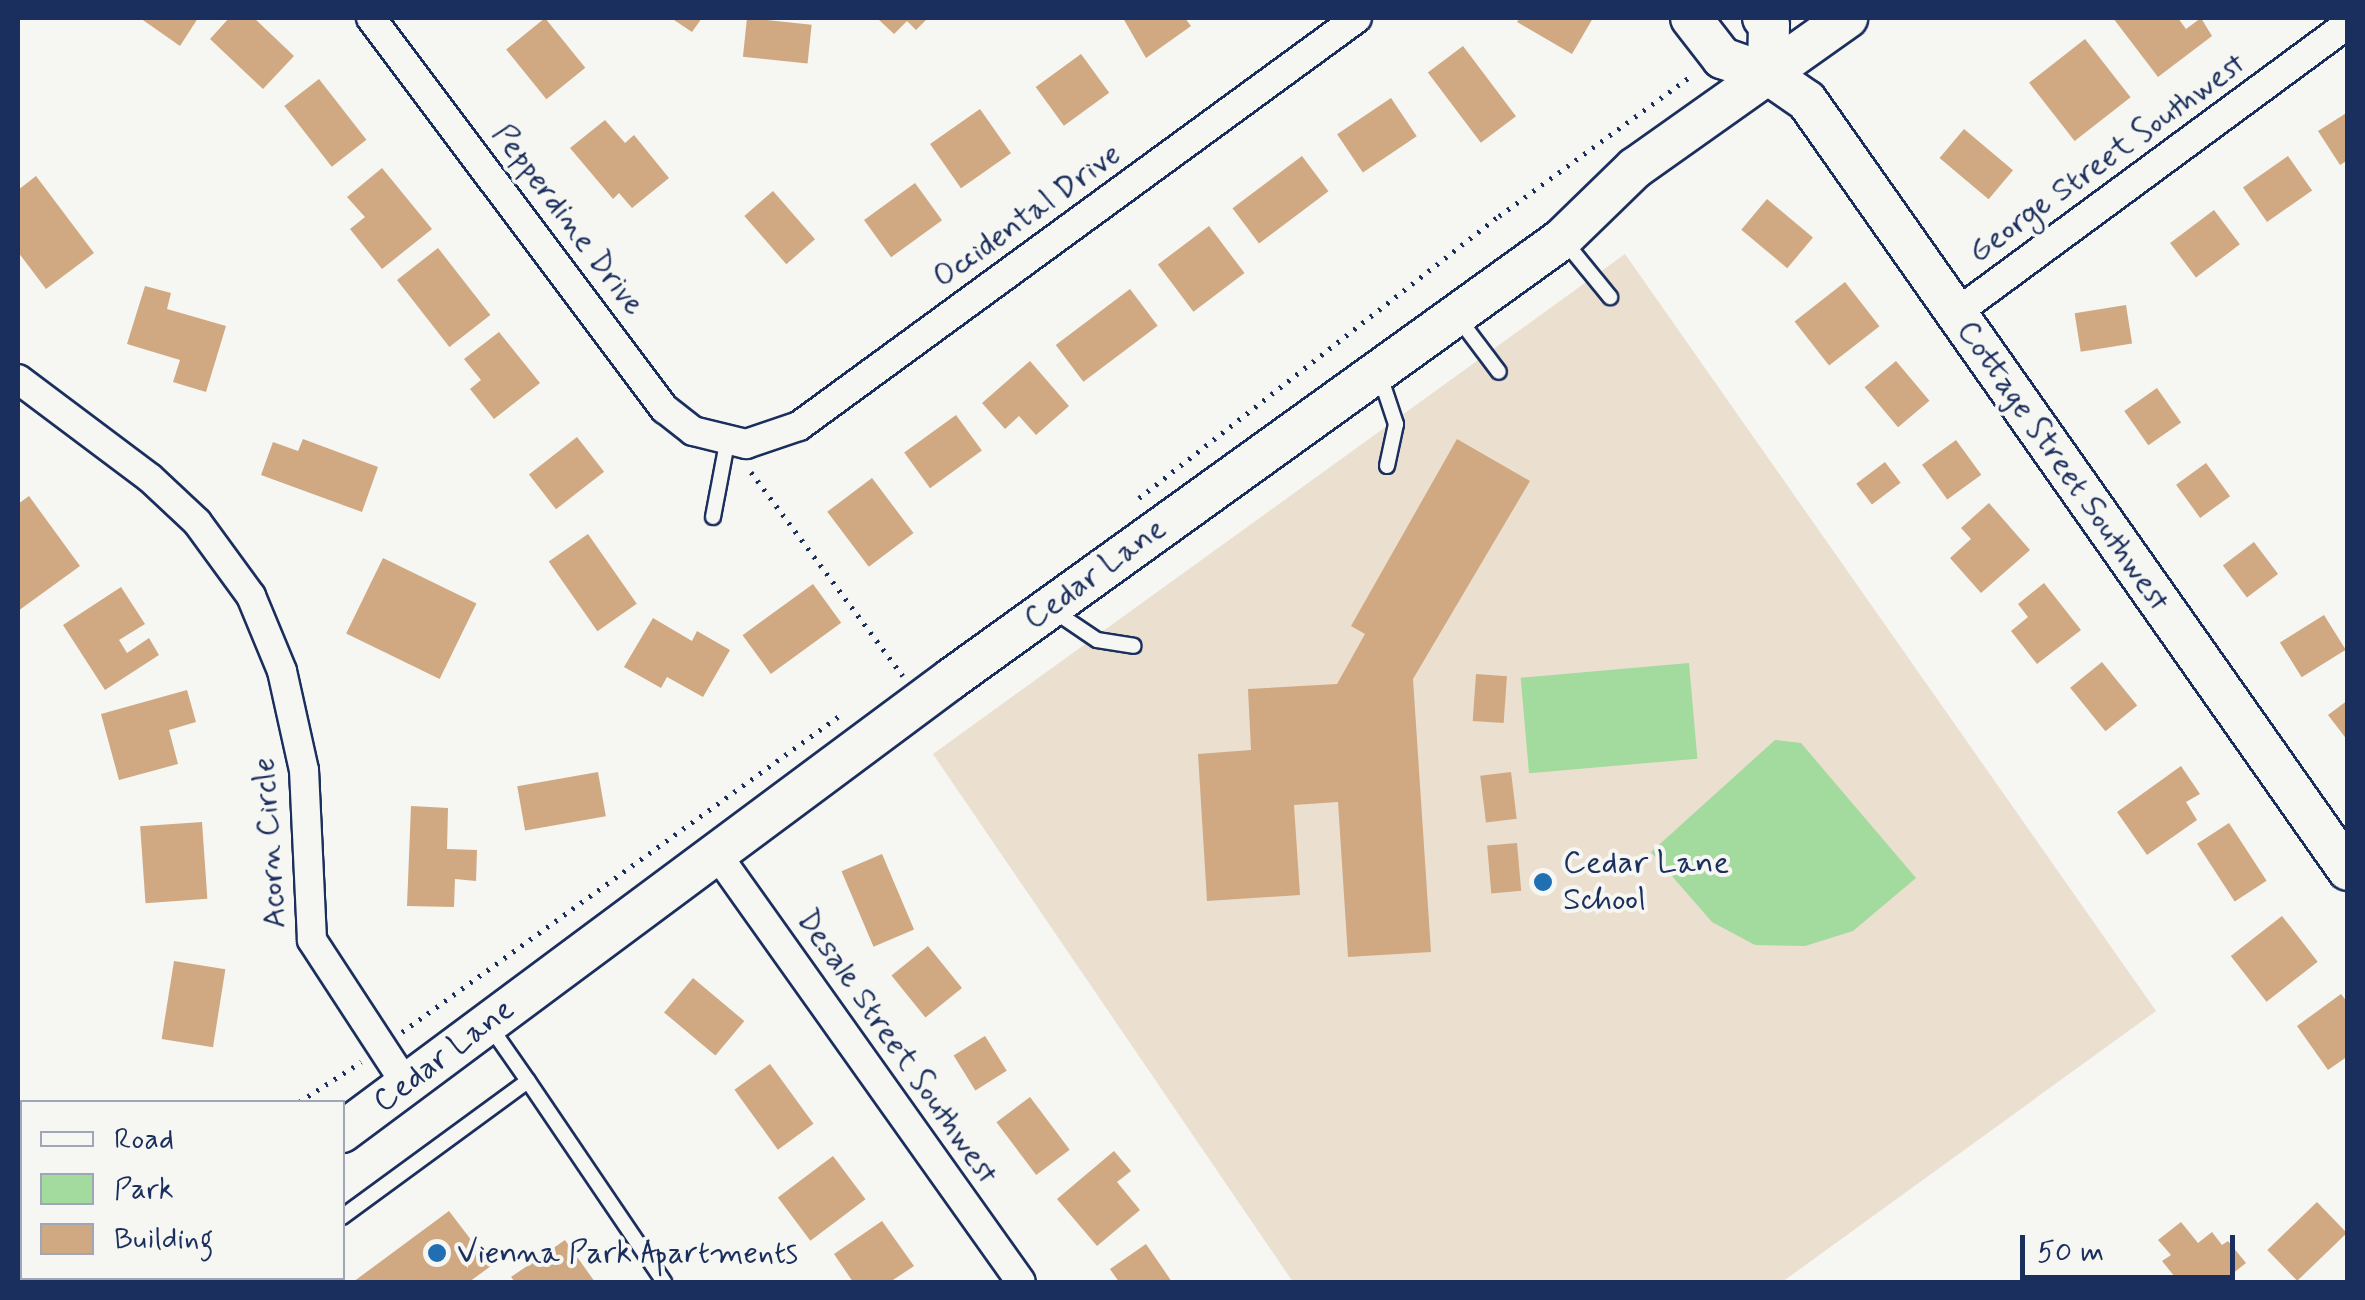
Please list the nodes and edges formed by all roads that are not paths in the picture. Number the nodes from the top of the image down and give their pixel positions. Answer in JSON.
{"nodes":[{"id":1,"x":371,"y":18,"type":"edge"},
{"id":2,"x":1357,"y":18,"type":"edge"},
{"id":3,"x":1691,"y":18,"type":"edge"},
{"id":4,"x":1763,"y":18,"type":"edge"},
{"id":5,"x":1846,"y":18,"type":"edge"},
{"id":6,"x":2348,"y":24,"type":"edge"},
{"id":7,"x":1768,"y":74,"type":"junction"},
{"id":8,"x":1562,"y":239,"type":"junction"},
{"id":9,"x":1610,"y":297,"type":"dead end"},
{"id":10,"x":1956,"y":313,"type":"junction"},
{"id":11,"x":1456,"y":314,"type":"junction"},
{"id":12,"x":1377,"y":368,"type":"junction"},
{"id":13,"x":1499,"y":372,"type":"dead end"},
{"id":14,"x":18,"y":379,"type":"edge"},
{"id":15,"x":727,"y":443,"type":"junction"},
{"id":16,"x":1387,"y":466,"type":"dead end"},
{"id":17,"x":714,"y":517,"type":"dead end"},
{"id":18,"x":1049,"y":607,"type":"junction"},
{"id":19,"x":1134,"y":646,"type":"dead end"},
{"id":20,"x":716,"y":853,"type":"junction"},
{"id":21,"x":2348,"y":870,"type":"edge"},
{"id":22,"x":487,"y":1023,"type":"junction"},
{"id":23,"x":528,"y":1081,"type":"junction"},
{"id":24,"x":407,"y":1086,"type":"junction"},
{"id":25,"x":345,"y":1130,"type":"edge"},
{"id":26,"x":345,"y":1216,"type":"edge"},
{"id":27,"x":664,"y":1282,"type":"edge"},
{"id":28,"x":1021,"y":1282,"type":"edge"}],
"edges":[{"from":1,"to":15,"type":"street","name":"Pepperdine Drive"},
{"from":2,"to":15,"type":"street","name":"Occidental Drive"},
{"from":3,"to":7,"type":"main road","name":"Cottage Street Southwest"},
{"from":4,"to":7,"type":"main road"},
{"from":5,"to":7,"type":"main road","name":"Cedar Lane"},
{"from":6,"to":10,"type":"street","name":"George Street Southwest"},
{"from":7,"to":8,"type":"main road","name":"Cedar Lane"},
{"from":7,"to":10,"type":"main road","name":"Cottage Street Southwest"},
{"from":8,"to":9,"type":"lane"},
{"from":8,"to":11,"type":"main road","name":"Cedar Lane"},
{"from":10,"to":21,"type":"main road","name":"Cottage Street Southwest"},
{"from":11,"to":12,"type":"main road","name":"Cedar Lane"},
{"from":11,"to":13,"type":"lane"},
{"from":12,"to":16,"type":"lane"},
{"from":12,"to":18,"type":"main road","name":"Cedar Lane"},
{"from":14,"to":24,"type":"street","name":"Acorn Circle"},
{"from":15,"to":17,"type":"lane"},
{"from":18,"to":19,"type":"lane"},
{"from":18,"to":20,"type":"main road","name":"Cedar Lane"},
{"from":20,"to":22,"type":"main road","name":"Cedar Lane"},
{"from":20,"to":28,"type":"street","name":"Desale Street Southwest"},
{"from":22,"to":23,"type":"lane"},
{"from":22,"to":24,"type":"main road","name":"Cedar Lane"},
{"from":23,"to":26,"type":"lane"},
{"from":23,"to":27,"type":"lane"},
{"from":24,"to":25,"type":"main road","name":"Cedar Lane"}]}
